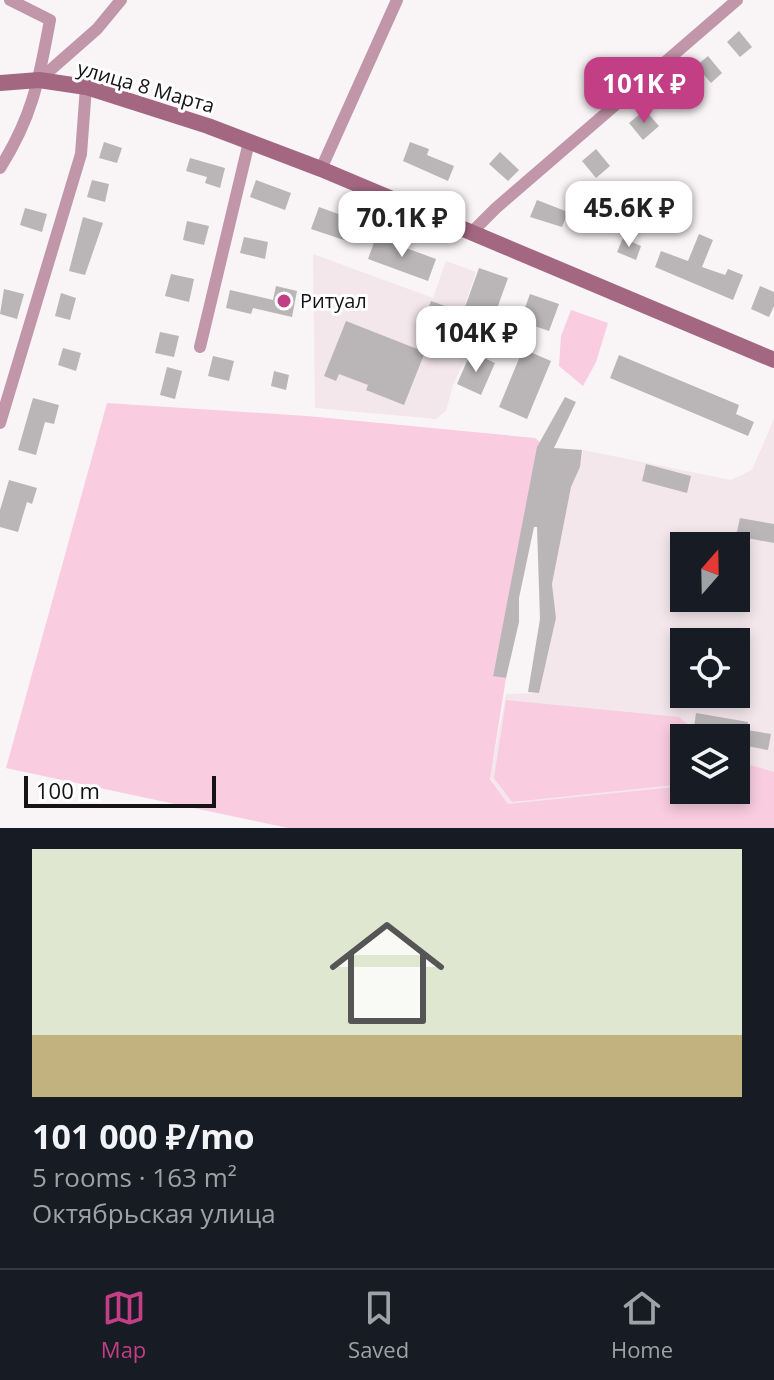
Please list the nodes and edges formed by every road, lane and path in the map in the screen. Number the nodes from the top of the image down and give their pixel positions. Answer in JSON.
{"nodes":[{"id":1,"x":10,"y":0,"type":"edge"},
{"id":2,"x":121,"y":0,"type":"edge"},
{"id":3,"x":397,"y":0,"type":"edge"},
{"id":4,"x":737,"y":0,"type":"edge"},
{"id":5,"x":39,"y":80,"type":"junction"},
{"id":6,"x":0,"y":83,"type":"edge"},
{"id":7,"x":86,"y":87,"type":"junction"},
{"id":8,"x":249,"y":142,"type":"junction"},
{"id":9,"x":0,"y":168,"type":"edge"},
{"id":10,"x":321,"y":169,"type":"junction"},
{"id":11,"x":471,"y":233,"type":"junction"},
{"id":12,"x":200,"y":347,"type":"dead end"},
{"id":13,"x":774,"y":360,"type":"edge"},
{"id":14,"x":0,"y":423,"type":"edge"}],
"edges":[{"from":1,"to":5,"type":"street"},
{"from":2,"to":5,"type":"street"},
{"from":3,"to":10,"type":"street"},
{"from":4,"to":11,"type":"street"},
{"from":5,"to":6,"type":"main road","name":"улица 8 Марта"},
{"from":5,"to":7,"type":"main road","name":"улица 8 Марта"},
{"from":5,"to":9,"type":"street"},
{"from":7,"to":8,"type":"main road","name":"улица 8 Марта"},
{"from":7,"to":14,"type":"street"},
{"from":8,"to":10,"type":"main road","name":"улица 8 Марта"},
{"from":8,"to":12,"type":"street"},
{"from":10,"to":11,"type":"main road","name":"улица 8 Марта"},
{"from":11,"to":13,"type":"main road","name":"улица 8 Марта"}]}
